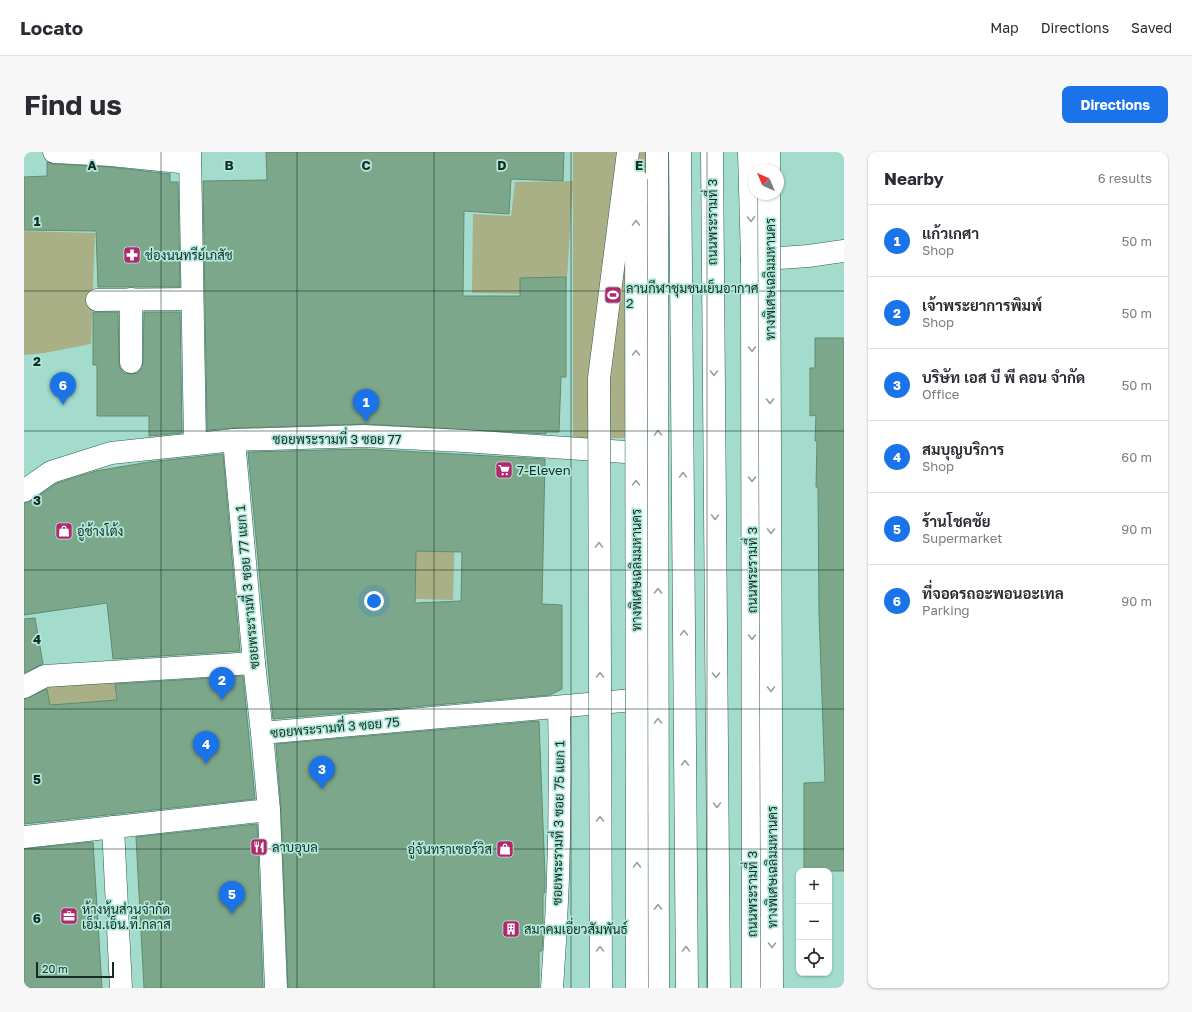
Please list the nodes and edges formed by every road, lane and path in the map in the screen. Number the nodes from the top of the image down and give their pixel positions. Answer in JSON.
{"nodes":[{"id":1,"x":54,"y":152,"type":"edge"},
{"id":2,"x":628,"y":152,"type":"edge"},
{"id":3,"x":636,"y":152,"type":"edge"},
{"id":4,"x":657,"y":152,"type":"edge"},
{"id":5,"x":680,"y":152,"type":"edge"},
{"id":6,"x":712,"y":152,"type":"edge"},
{"id":7,"x":750,"y":152,"type":"edge"},
{"id":8,"x":769,"y":152,"type":"edge"},
{"id":9,"x":190,"y":158,"type":"edge"},
{"id":10,"x":769,"y":164,"type":"edge"},
{"id":11,"x":769,"y":200,"type":"edge"},
{"id":12,"x":844,"y":251,"type":"edge"},
{"id":13,"x":752,"y":260,"type":"junction"},
{"id":14,"x":131,"y":299,"type":"junction"},
{"id":15,"x":192,"y":299,"type":"junction"},
{"id":16,"x":97,"y":300,"type":"dead end"},
{"id":17,"x":131,"y":362,"type":"dead end"},
{"id":18,"x":234,"y":440,"type":"junction"},
{"id":19,"x":195,"y":443,"type":"junction"},
{"id":20,"x":658,"y":454,"type":"junction"},
{"id":21,"x":24,"y":491,"type":"edge"},
{"id":22,"x":254,"y":663,"type":"junction"},
{"id":23,"x":24,"y":687,"type":"edge"},
{"id":24,"x":658,"y":697,"type":"junction"},
{"id":25,"x":559,"y":707,"type":"junction"},
{"id":26,"x":262,"y":734,"type":"junction"},
{"id":27,"x":269,"y":810,"type":"junction"},
{"id":28,"x":113,"y":827,"type":"junction"},
{"id":29,"x":24,"y":837,"type":"edge"},
{"id":30,"x":121,"y":988,"type":"edge"},
{"id":31,"x":276,"y":988,"type":"edge"},
{"id":32,"x":552,"y":988,"type":"edge"},
{"id":33,"x":601,"y":988,"type":"edge"},
{"id":34,"x":637,"y":988,"type":"edge"},
{"id":35,"x":658,"y":988,"type":"edge"},
{"id":36,"x":687,"y":988,"type":"edge"},
{"id":37,"x":719,"y":988,"type":"edge"},
{"id":38,"x":753,"y":988,"type":"edge"},
{"id":39,"x":772,"y":988,"type":"edge"}],
"edges":[{"from":1,"to":9,"type":"main road"},
{"from":33,"to":2,"type":"main road","one_way":true,"bridge":true},
{"from":34,"to":3,"type":"main road","name":"ทางพิเศษเฉลิมมหานคร","one_way":true,"bridge":true},
{"from":20,"to":4,"type":"main road","one_way":true},
{"from":36,"to":5,"type":"main road","one_way":true},
{"from":6,"to":37,"type":"main road","name":"ถนนพระรามที่ 3","one_way":true},
{"from":7,"to":13,"type":"main road","name":"ถนนพระรามที่ 3","one_way":true},
{"from":8,"to":10,"type":"main road"},
{"from":9,"to":15,"type":"main road"},
{"from":11,"to":39,"type":"main road","name":"ทางพิเศษเฉลิมมหานคร","one_way":true,"bridge":true},
{"from":12,"to":13,"type":"main road"},
{"from":13,"to":38,"type":"main road","name":"ถนนพระรามที่ 3","one_way":true},
{"from":14,"to":15,"type":"main road"},
{"from":14,"to":16,"type":"main road"},
{"from":14,"to":17,"type":"main road"},
{"from":15,"to":19,"type":"main road"},
{"from":18,"to":19,"type":"main road","name":"ซอยพระรามที่ 3 ซอย 77"},
{"from":18,"to":20,"type":"main road","name":"ซอยพระรามที่ 3 ซอย 77"},
{"from":18,"to":22,"type":"main road","name":"ซอยพระรามที่ 3 ซอย 77 แยก 1"},
{"from":19,"to":21,"type":"main road","name":"ซอยพระรามที่ 3 ซอย 77"},
{"from":24,"to":20,"type":"main road","one_way":true},
{"from":22,"to":23,"type":"main road"},
{"from":22,"to":26,"type":"main road","name":"ซอยพระรามที่ 3 ซอย 77 แยก 1"},
{"from":24,"to":25,"type":"main road","name":"ซอยพระรามที่ 3 ซอย 75"},
{"from":35,"to":24,"type":"main road","one_way":true},
{"from":25,"to":26,"type":"main road","name":"ซอยพระรามที่ 3 ซอย 75"},
{"from":25,"to":32,"type":"main road","name":"ซอยพระรามที่ 3 ซอย 75 แยก 1"},
{"from":26,"to":27,"type":"main road","name":"ซอยพระรามที่ 3 ซอย 75"},
{"from":27,"to":28,"type":"main road"},
{"from":27,"to":31,"type":"main road","name":"ซอยพระรามที่ 3 ซอย 75"},
{"from":28,"to":29,"type":"main road"},
{"from":28,"to":30,"type":"main road"}]}
